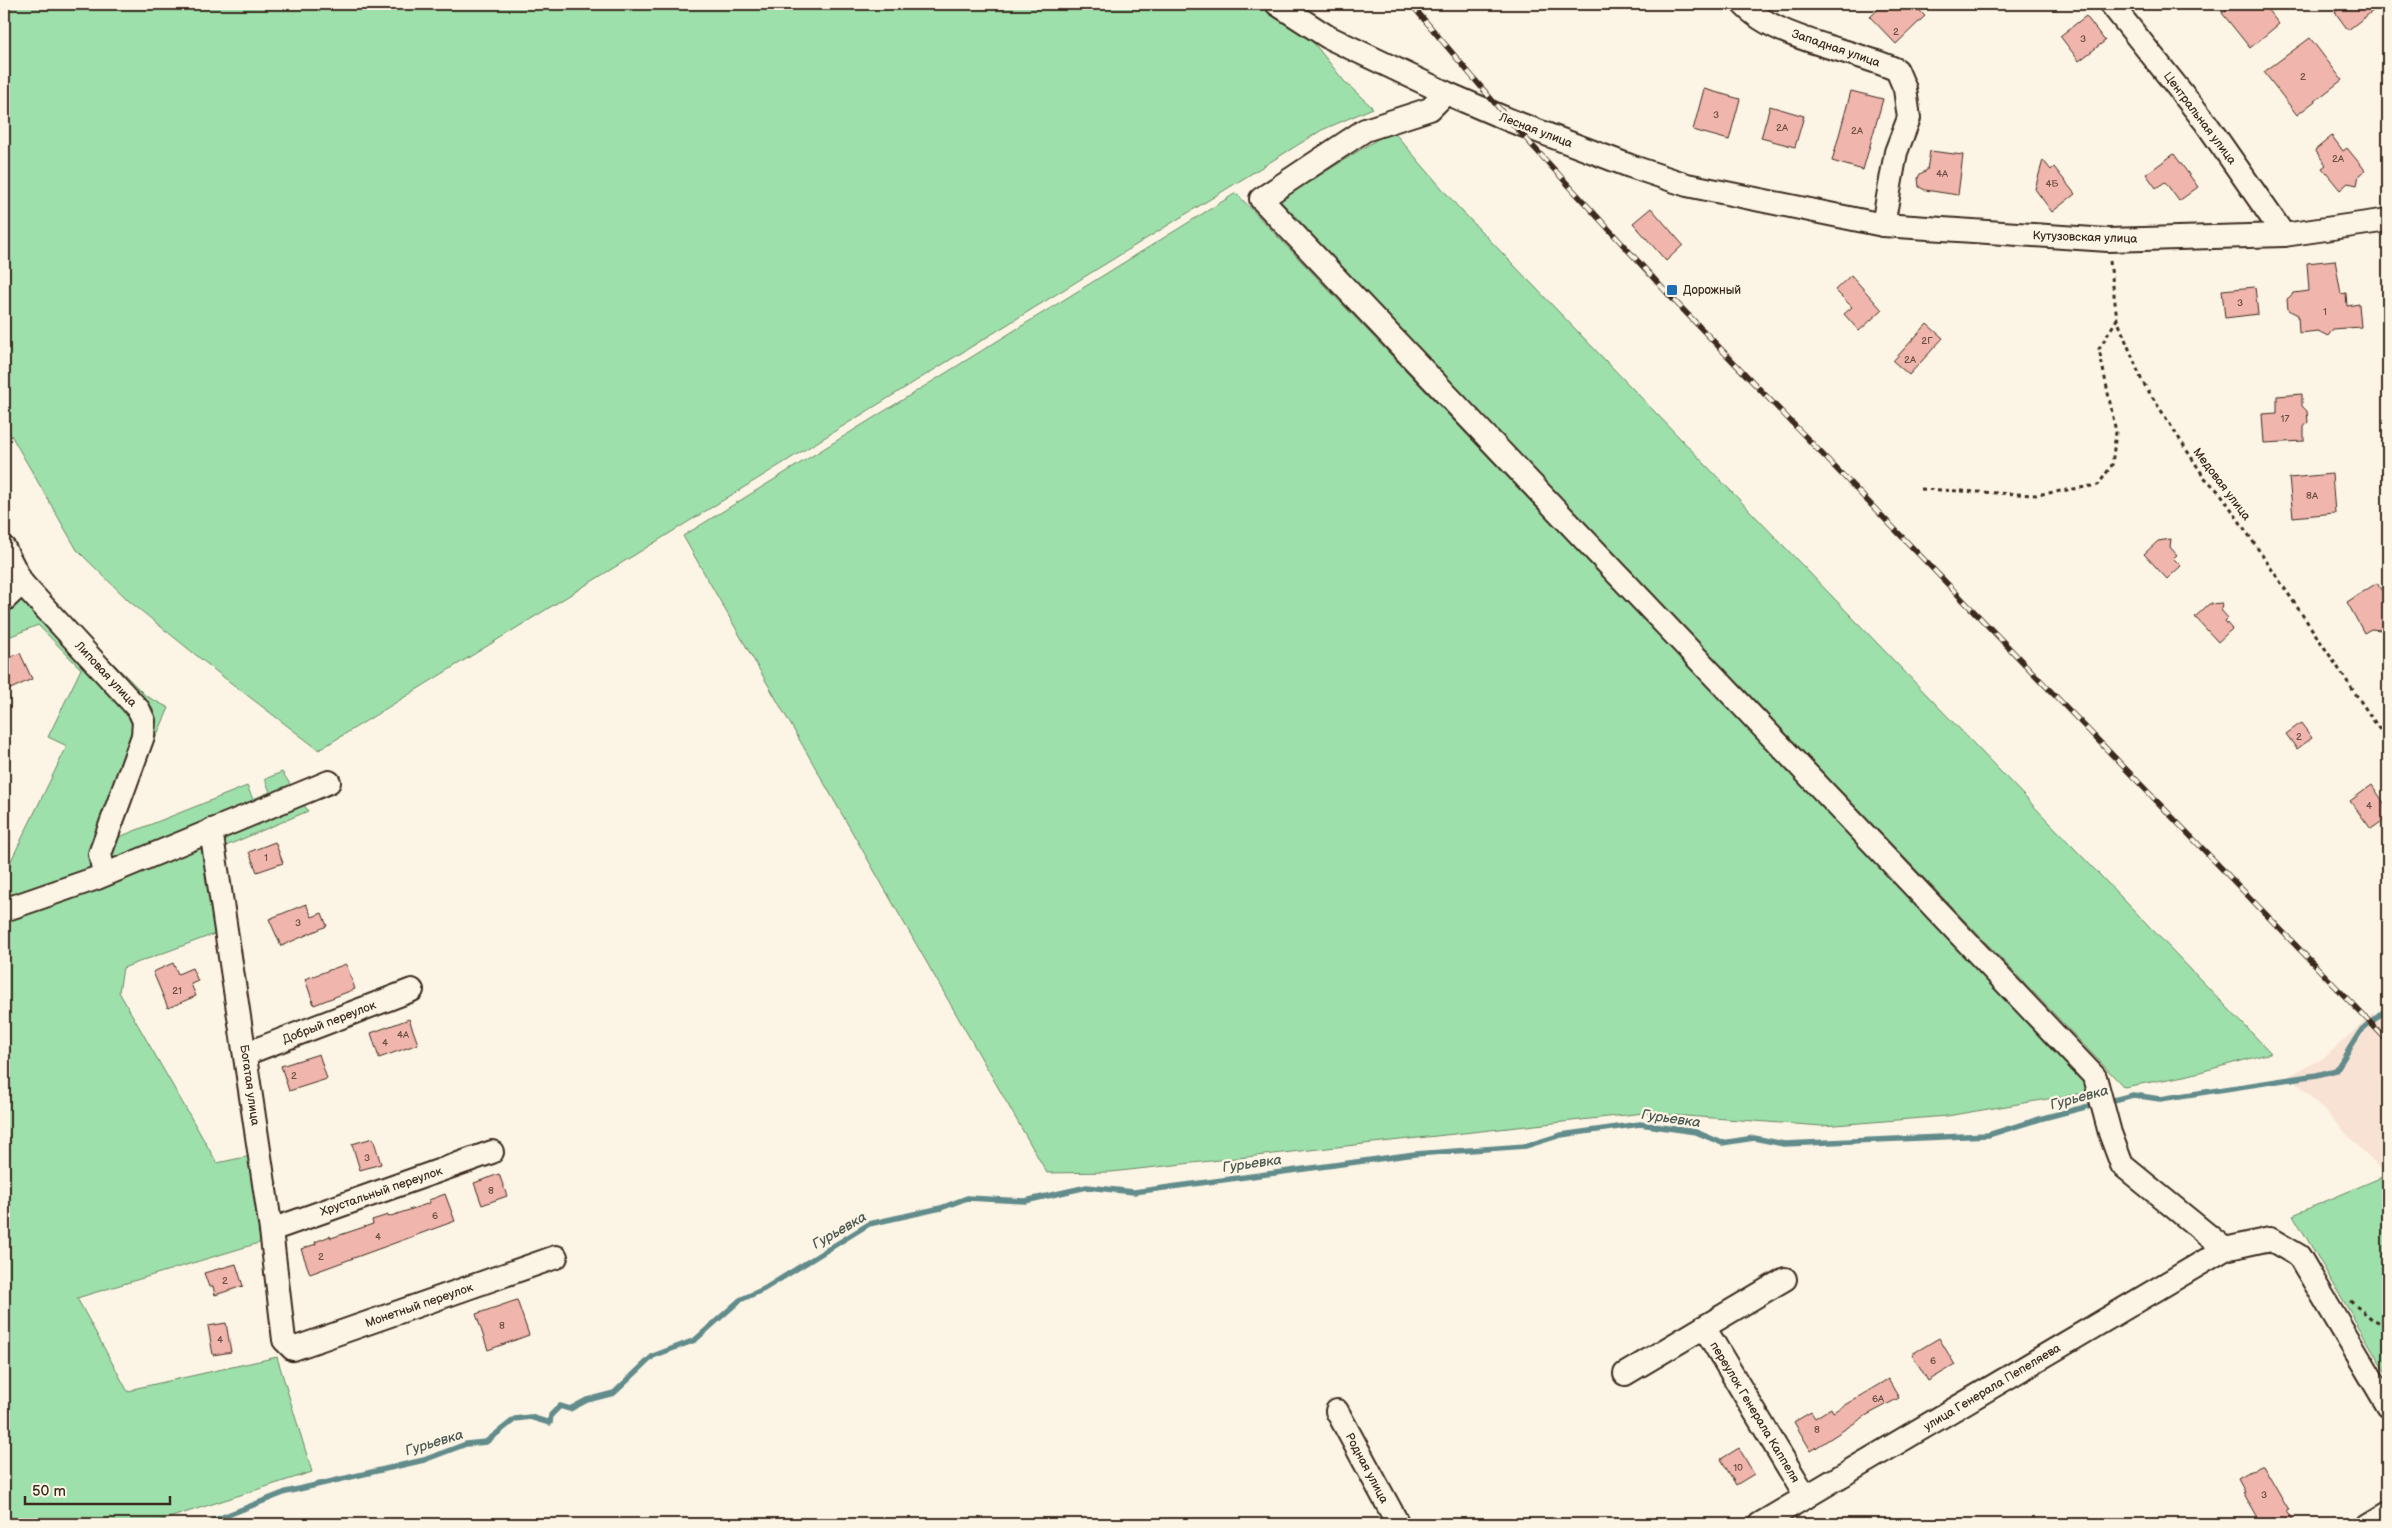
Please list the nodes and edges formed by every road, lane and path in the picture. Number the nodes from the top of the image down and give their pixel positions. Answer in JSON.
{"nodes":[{"id":1,"x":1277,"y":4,"type":"edge"},
{"id":2,"x":1743,"y":4,"type":"edge"},
{"id":3,"x":2111,"y":4,"type":"edge"},
{"id":4,"x":1446,"y":93,"type":"junction"},
{"id":5,"x":1814,"y":210,"type":"joint"},
{"id":6,"x":2388,"y":220,"type":"edge"},
{"id":7,"x":1883,"y":225,"type":"junction"},
{"id":8,"x":2284,"y":235,"type":"junction"},
{"id":9,"x":2108,"y":240,"type":"junction"},
{"id":10,"x":2117,"y":319,"type":"junction"},
{"id":11,"x":1920,"y":489,"type":"dead end"},
{"id":12,"x":4,"y":548,"type":"edge"},
{"id":13,"x":22,"y":584,"type":"junction"},
{"id":14,"x":4,"y":600,"type":"edge"},
{"id":15,"x":2388,"y":742,"type":"edge"},
{"id":16,"x":329,"y":782,"type":"dead end"},
{"id":17,"x":211,"y":830,"type":"junction"},
{"id":18,"x":104,"y":874,"type":"junction"},
{"id":19,"x":4,"y":910,"type":"edge"},
{"id":20,"x":412,"y":990,"type":"dead end"},
{"id":21,"x":245,"y":1054,"type":"junction"},
{"id":22,"x":492,"y":1152,"type":"dead end"},
{"id":23,"x":271,"y":1230,"type":"junction"},
{"id":24,"x":2225,"y":1249,"type":"junction"},
{"id":25,"x":556,"y":1257,"type":"dead end"},
{"id":26,"x":1785,"y":1279,"type":"dead end"},
{"id":27,"x":1704,"y":1328,"type":"junction"},
{"id":28,"x":284,"y":1340,"type":"joint"},
{"id":29,"x":1625,"y":1374,"type":"dead end"},
{"id":30,"x":2388,"y":1406,"type":"edge"},
{"id":31,"x":1337,"y":1411,"type":"dead end"},
{"id":32,"x":1806,"y":1497,"type":"junction"},
{"id":33,"x":2388,"y":1512,"type":"edge"},
{"id":34,"x":1398,"y":1524,"type":"edge"},
{"id":35,"x":1760,"y":1524,"type":"edge"},
{"id":36,"x":2368,"y":1524,"type":"edge"}],
"edges":[{"from":1,"to":4,"type":"street","name":"Лесная улица"},
{"from":2,"to":7,"type":"street","name":"Западная улица"},
{"from":3,"to":8,"type":"street","name":"Центральная улица"},
{"from":4,"to":5,"type":"street","name":"Лесная улица"},
{"from":4,"to":24,"type":"street"},
{"from":5,"to":7,"type":"street","name":"Кутузовская улица"},
{"from":6,"to":8,"type":"street","name":"Кутузовская улица"},
{"from":7,"to":9,"type":"street","name":"Кутузовская улица"},
{"from":8,"to":9,"type":"street","name":"Кутузовская улица"},
{"from":9,"to":10,"type":"path","name":"Медовая улица"},
{"from":10,"to":11,"type":"path"},
{"from":10,"to":15,"type":"path","name":"Медовая улица"},
{"from":12,"to":13,"type":"street","name":"Липовая улица"},
{"from":13,"to":14,"type":"street"},
{"from":13,"to":18,"type":"street","name":"Липовая улица"},
{"from":16,"to":17,"type":"street"},
{"from":17,"to":18,"type":"street"},
{"from":17,"to":21,"type":"street","name":"Богатая улица"},
{"from":18,"to":19,"type":"street"},
{"from":20,"to":21,"type":"street","name":"Добрый переулок"},
{"from":21,"to":23,"type":"street","name":"Богатая улица"},
{"from":22,"to":23,"type":"street","name":"Хрустальный переулок"},
{"from":23,"to":28,"type":"street","name":"Богатая улица"},
{"from":24,"to":30,"type":"street","name":"улица Генерала Пепеляева"},
{"from":24,"to":32,"type":"street","name":"улица Генерала Пепеляева"},
{"from":25,"to":28,"type":"street","name":"Монетный переулок"},
{"from":26,"to":27,"type":"street"},
{"from":27,"to":29,"type":"street"},
{"from":27,"to":32,"type":"street","name":"переулок Генерала Каппеля"},
{"from":31,"to":34,"type":"street","name":"Родная улица"},
{"from":32,"to":35,"type":"street","name":"улица Генерала Пепеляева"},
{"from":33,"to":36,"type":"street"}]}
